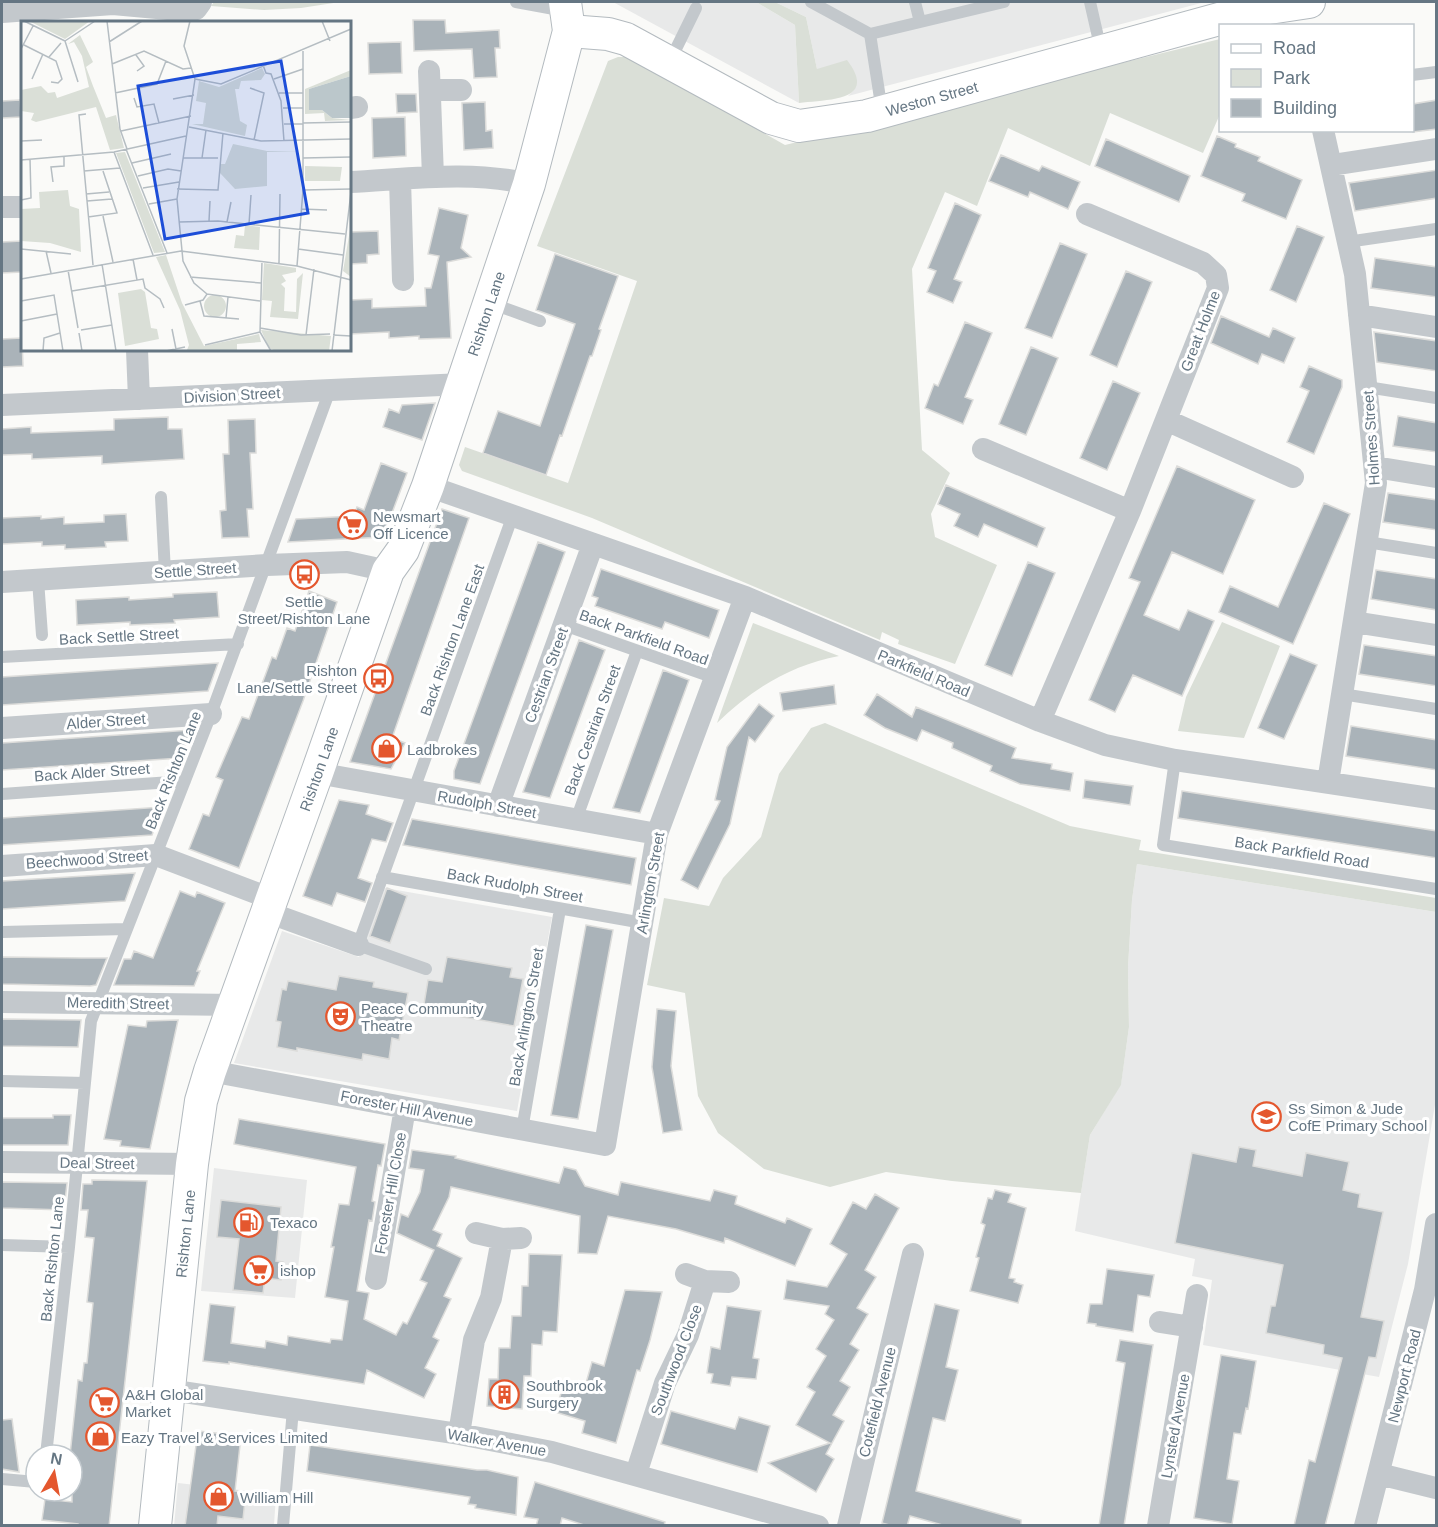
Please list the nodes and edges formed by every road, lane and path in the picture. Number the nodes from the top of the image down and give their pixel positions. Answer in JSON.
{"nodes":[{"id":1,"x":516,"y":2,"type":"edge"},
{"id":2,"x":811,"y":2,"type":"edge"},
{"id":3,"x":915,"y":2,"type":"edge"},
{"id":4,"x":1004,"y":2,"type":"edge"},
{"id":5,"x":1090,"y":2,"type":"edge"},
{"id":6,"x":1307,"y":2,"type":"edge"},
{"id":7,"x":195,"y":6,"type":"edge"},
{"id":8,"x":696,"y":8,"type":"dead end"},
{"id":9,"x":2,"y":12,"type":"edge"},
{"id":10,"x":567,"y":15,"type":"edge"},
{"id":11,"x":1249,"y":18,"type":"edge"},
{"id":12,"x":920,"y":22,"type":"junction"},
{"id":13,"x":1223,"y":24,"type":"edge"},
{"id":14,"x":1219,"y":25,"type":"edge"},
{"id":15,"x":870,"y":34,"type":"junction"},
{"id":16,"x":1102,"y":52,"type":"junction"},
{"id":17,"x":670,"y":61,"type":"junction"},
{"id":18,"x":1437,"y":72,"type":"edge"},
{"id":19,"x":1414,"y":75,"type":"edge"},
{"id":20,"x":461,"y":90,"type":"dead end"},
{"id":21,"x":882,"y":112,"type":"junction"},
{"id":22,"x":1324,"y":132,"type":"edge"},
{"id":23,"x":1437,"y":149,"type":"edge"},
{"id":24,"x":1332,"y":165,"type":"junction"},
{"id":25,"x":433,"y":177,"type":"junction"},
{"id":26,"x":400,"y":179,"type":"junction"},
{"id":27,"x":351,"y":182,"type":"edge"},
{"id":28,"x":529,"y":184,"type":"junction"},
{"id":29,"x":2,"y":207,"type":"edge"},
{"id":30,"x":21,"y":207,"type":"edge"},
{"id":31,"x":1087,"y":214,"type":"dead end"},
{"id":32,"x":1437,"y":229,"type":"edge"},
{"id":33,"x":1347,"y":242,"type":"junction"},
{"id":34,"x":403,"y":280,"type":"dead end"},
{"id":35,"x":490,"y":303,"type":"junction"},
{"id":36,"x":1359,"y":315,"type":"junction"},
{"id":37,"x":540,"y":321,"type":"dead end"},
{"id":38,"x":1437,"y":327,"type":"edge"},
{"id":39,"x":136,"y":351,"type":"edge"},
{"id":40,"x":464,"y":384,"type":"junction"},
{"id":41,"x":1367,"y":387,"type":"junction"},
{"id":42,"x":330,"y":390,"type":"junction"},
{"id":43,"x":1437,"y":398,"type":"edge"},
{"id":44,"x":140,"y":399,"type":"junction"},
{"id":45,"x":2,"y":405,"type":"edge"},
{"id":46,"x":1166,"y":420,"type":"junction"},
{"id":47,"x":983,"y":450,"type":"dead end"},
{"id":48,"x":1375,"y":467,"type":"junction"},
{"id":49,"x":1293,"y":477,"type":"dead end"},
{"id":50,"x":1437,"y":477,"type":"edge"},
{"id":51,"x":428,"y":486,"type":"junction"},
{"id":52,"x":161,"y":497,"type":"dead end"},
{"id":53,"x":1130,"y":511,"type":"junction"},
{"id":54,"x":513,"y":515,"type":"junction"},
{"id":55,"x":1367,"y":542,"type":"junction"},
{"id":56,"x":593,"y":544,"type":"junction"},
{"id":57,"x":1437,"y":553,"type":"edge"},
{"id":58,"x":267,"y":565,"type":"junction"},
{"id":59,"x":388,"y":571,"type":"junction"},
{"id":60,"x":165,"y":572,"type":"junction"},
{"id":61,"x":38,"y":580,"type":"junction"},
{"id":62,"x":2,"y":582,"type":"edge"},
{"id":63,"x":745,"y":597,"type":"junction"},
{"id":64,"x":1354,"y":622,"type":"junction"},
{"id":65,"x":564,"y":625,"type":"junction"},
{"id":66,"x":42,"y":635,"type":"dead end"},
{"id":67,"x":1437,"y":635,"type":"edge"},
{"id":68,"x":237,"y":644,"type":"junction"},
{"id":69,"x":638,"y":651,"type":"junction"},
{"id":70,"x":2,"y":657,"type":"edge"},
{"id":71,"x":715,"y":678,"type":"junction"},
{"id":72,"x":1342,"y":694,"type":"junction"},
{"id":73,"x":1437,"y":709,"type":"edge"},
{"id":74,"x":212,"y":714,"type":"junction"},
{"id":75,"x":1040,"y":721,"type":"junction"},
{"id":76,"x":2,"y":728,"type":"edge"},
{"id":77,"x":1175,"y":760,"type":"junction"},
{"id":78,"x":318,"y":773,"type":"junction"},
{"id":79,"x":185,"y":781,"type":"junction"},
{"id":80,"x":1328,"y":782,"type":"junction"},
{"id":81,"x":414,"y":790,"type":"junction"},
{"id":82,"x":2,"y":794,"type":"edge"},
{"id":83,"x":1437,"y":799,"type":"edge"},
{"id":84,"x":498,"y":806,"type":"junction"},
{"id":85,"x":576,"y":820,"type":"junction"},
{"id":86,"x":657,"y":834,"type":"junction"},
{"id":87,"x":156,"y":855,"type":"junction"},
{"id":88,"x":2,"y":866,"type":"edge"},
{"id":89,"x":382,"y":877,"type":"junction"},
{"id":90,"x":1437,"y":889,"type":"edge"},
{"id":91,"x":270,"y":905,"type":"junction"},
{"id":92,"x":560,"y":909,"type":"junction"},
{"id":93,"x":643,"y":923,"type":"junction"},
{"id":94,"x":126,"y":929,"type":"junction"},
{"id":95,"x":2,"y":933,"type":"edge"},
{"id":96,"x":358,"y":945,"type":"junction"},
{"id":97,"x":426,"y":969,"type":"dead end"},
{"id":98,"x":2,"y":1002,"type":"edge"},
{"id":99,"x":98,"y":1003,"type":"junction"},
{"id":100,"x":235,"y":1005,"type":"junction"},
{"id":101,"x":210,"y":1071,"type":"junction"},
{"id":102,"x":2,"y":1081,"type":"edge"},
{"id":103,"x":85,"y":1083,"type":"junction"},
{"id":104,"x":405,"y":1108,"type":"junction"},
{"id":105,"x":522,"y":1130,"type":"junction"},
{"id":106,"x":605,"y":1145,"type":"joint"},
{"id":107,"x":2,"y":1162,"type":"edge"},
{"id":108,"x":77,"y":1163,"type":"junction"},
{"id":109,"x":192,"y":1164,"type":"junction"},
{"id":110,"x":1437,"y":1224,"type":"edge"},
{"id":111,"x":476,"y":1233,"type":"dead end"},
{"id":112,"x":2,"y":1245,"type":"edge"},
{"id":113,"x":69,"y":1247,"type":"junction"},
{"id":114,"x":913,"y":1254,"type":"dead end"},
{"id":115,"x":376,"y":1279,"type":"dead end"},
{"id":116,"x":729,"y":1282,"type":"dead end"},
{"id":117,"x":1431,"y":1291,"type":"edge"},
{"id":118,"x":1197,"y":1295,"type":"dead end"},
{"id":119,"x":1160,"y":1322,"type":"dead end"},
{"id":120,"x":1192,"y":1327,"type":"junction"},
{"id":121,"x":170,"y":1390,"type":"junction"},
{"id":122,"x":293,"y":1409,"type":"junction"},
{"id":123,"x":459,"y":1434,"type":"junction"},
{"id":124,"x":47,"y":1443,"type":"edge"},
{"id":125,"x":636,"y":1474,"type":"junction"},
{"id":126,"x":1379,"y":1474,"type":"junction"},
{"id":127,"x":2,"y":1479,"type":"edge"},
{"id":128,"x":24,"y":1481,"type":"edge"},
{"id":129,"x":1437,"y":1488,"type":"edge"},
{"id":130,"x":155,"y":1526,"type":"edge"},
{"id":131,"x":283,"y":1526,"type":"edge"},
{"id":132,"x":818,"y":1526,"type":"edge"},
{"id":133,"x":848,"y":1526,"type":"edge"},
{"id":134,"x":1158,"y":1526,"type":"edge"},
{"id":135,"x":1365,"y":1526,"type":"edge"}],
"edges":[{"from":1,"to":10,"type":"lane"},
{"from":2,"to":15,"type":"lane"},
{"from":3,"to":12,"type":"lane"},
{"from":4,"to":12,"type":"lane"},
{"from":5,"to":16,"type":"lane"},
{"from":6,"to":11,"type":"street","name":"Weston Street"},
{"from":7,"to":9,"type":"street"},
{"from":8,"to":17,"type":"lane"},
{"from":10,"to":17,"type":"street","name":"Weston Street"},
{"from":10,"to":28,"type":"street","name":"Rishton Lane"},
{"from":11,"to":13,"type":"street","name":"Weston Street"},
{"from":12,"to":15,"type":"lane"},
{"from":14,"to":16,"type":"street","name":"Weston Street"},
{"from":15,"to":21,"type":"lane"},
{"from":16,"to":21,"type":"street","name":"Weston Street"},
{"from":17,"to":21,"type":"street","name":"Weston Street"},
{"from":18,"to":19,"type":"lane"},
{"from":20,"to":25,"type":"street"},
{"from":22,"to":24,"type":"street","name":"Holmes Street"},
{"from":23,"to":24,"type":"street"},
{"from":24,"to":33,"type":"street","name":"Holmes Street"},
{"from":25,"to":26,"type":"street"},
{"from":25,"to":28,"type":"street"},
{"from":26,"to":27,"type":"street"},
{"from":26,"to":34,"type":"street"},
{"from":28,"to":35,"type":"street","name":"Rishton Lane"},
{"from":29,"to":30,"type":"street"},
{"from":31,"to":46,"type":"street","name":"Great Holme"},
{"from":32,"to":33,"type":"lane"},
{"from":33,"to":36,"type":"street","name":"Holmes Street"},
{"from":35,"to":37,"type":"lane"},
{"from":35,"to":40,"type":"street","name":"Rishton Lane"},
{"from":36,"to":38,"type":"street"},
{"from":36,"to":41,"type":"street","name":"Holmes Street"},
{"from":39,"to":44,"type":"street"},
{"from":40,"to":42,"type":"street","name":"Division Street"},
{"from":40,"to":51,"type":"street","name":"Rishton Lane"},
{"from":41,"to":43,"type":"lane"},
{"from":41,"to":48,"type":"street","name":"Holmes Street"},
{"from":42,"to":44,"type":"street","name":"Division Street"},
{"from":42,"to":58,"type":"lane","name":"Back Rishton Lane"},
{"from":44,"to":45,"type":"street","name":"Division Street"},
{"from":46,"to":49,"type":"street"},
{"from":46,"to":53,"type":"street","name":"Great Holme"},
{"from":47,"to":53,"type":"street"},
{"from":48,"to":50,"type":"street"},
{"from":48,"to":55,"type":"street","name":"Holmes Street"},
{"from":51,"to":54,"type":"street","name":"Parkfield Road"},
{"from":51,"to":59,"type":"street","name":"Rishton Lane"},
{"from":52,"to":60,"type":"lane"},
{"from":53,"to":75,"type":"street","name":"Great Holme"},
{"from":54,"to":56,"type":"street","name":"Parkfield Road"},
{"from":54,"to":81,"type":"lane","name":"Back Rishton Lane East"},
{"from":55,"to":57,"type":"lane"},
{"from":55,"to":64,"type":"street","name":"Holmes Street"},
{"from":56,"to":63,"type":"street","name":"Parkfield Road"},
{"from":56,"to":65,"type":"street","name":"Cestrian Street"},
{"from":58,"to":59,"type":"street","name":"Settle Street"},
{"from":58,"to":60,"type":"street","name":"Settle Street"},
{"from":58,"to":68,"type":"lane","name":"Back Rishton Lane"},
{"from":59,"to":78,"type":"street","name":"Rishton Lane"},
{"from":60,"to":61,"type":"street","name":"Settle Street"},
{"from":61,"to":62,"type":"street","name":"Settle Street"},
{"from":61,"to":66,"type":"lane"},
{"from":63,"to":71,"type":"street","name":"Arlington Street"},
{"from":63,"to":75,"type":"street","name":"Parkfield Road"},
{"from":64,"to":67,"type":"street"},
{"from":64,"to":72,"type":"street","name":"Holmes Street"},
{"from":65,"to":69,"type":"lane","name":"Back Parkfield Road"},
{"from":65,"to":84,"type":"street","name":"Cestrian Street"},
{"from":68,"to":70,"type":"lane","name":"Back Settle Street"},
{"from":68,"to":74,"type":"lane","name":"Back Rishton Lane"},
{"from":69,"to":71,"type":"lane","name":"Back Parkfield Road"},
{"from":69,"to":85,"type":"lane","name":"Back Cestrian Street"},
{"from":71,"to":86,"type":"street","name":"Arlington Street"},
{"from":72,"to":73,"type":"lane"},
{"from":72,"to":80,"type":"street","name":"Holmes Street"},
{"from":74,"to":76,"type":"street","name":"Alder Street"},
{"from":74,"to":79,"type":"lane","name":"Back Rishton Lane"},
{"from":75,"to":77,"type":"street","name":"Parkfield Road"},
{"from":77,"to":80,"type":"street","name":"Parkfield Road"},
{"from":77,"to":90,"type":"lane","name":"Back Parkfield Road"},
{"from":78,"to":81,"type":"street","name":"Rudolph Street"},
{"from":78,"to":91,"type":"street","name":"Rishton Lane"},
{"from":79,"to":82,"type":"lane","name":"Back Alder Street"},
{"from":79,"to":87,"type":"lane","name":"Back Rishton Lane"},
{"from":80,"to":83,"type":"street","name":"Parkfield Road"},
{"from":81,"to":84,"type":"street","name":"Rudolph Street"},
{"from":81,"to":89,"type":"lane","name":"Back Rishton Lane East"},
{"from":84,"to":85,"type":"street","name":"Rudolph Street"},
{"from":85,"to":86,"type":"street","name":"Rudolph Street"},
{"from":86,"to":93,"type":"street","name":"Arlington Street"},
{"from":87,"to":88,"type":"street","name":"Beechwood Street"},
{"from":87,"to":91,"type":"street","name":"Beechwood Street"},
{"from":87,"to":94,"type":"lane","name":"Back Rishton Lane"},
{"from":89,"to":92,"type":"lane","name":"Back Rudolph Street"},
{"from":89,"to":96,"type":"lane","name":"Back Rishton Lane East"},
{"from":91,"to":96,"type":"street","name":"Beechwood Street"},
{"from":91,"to":100,"type":"street","name":"Rishton Lane"},
{"from":92,"to":93,"type":"lane","name":"Back Rudolph Street"},
{"from":92,"to":105,"type":"lane","name":"Back Arlington Street"},
{"from":93,"to":106,"type":"street","name":"Arlington Street"},
{"from":94,"to":95,"type":"lane"},
{"from":94,"to":99,"type":"lane","name":"Back Rishton Lane"},
{"from":96,"to":97,"type":"lane"},
{"from":98,"to":99,"type":"street","name":"Meredith Street"},
{"from":99,"to":100,"type":"street","name":"Meredith Street"},
{"from":99,"to":103,"type":"lane","name":"Back Rishton Lane"},
{"from":100,"to":101,"type":"street","name":"Rishton Lane"},
{"from":101,"to":104,"type":"street","name":"Forester Hill Avenue"},
{"from":101,"to":109,"type":"street","name":"Rishton Lane"},
{"from":102,"to":103,"type":"lane"},
{"from":103,"to":108,"type":"lane","name":"Back Rishton Lane"},
{"from":104,"to":105,"type":"street","name":"Forester Hill Avenue"},
{"from":104,"to":115,"type":"street","name":"Forester Hill Close"},
{"from":105,"to":106,"type":"street","name":"Forester Hill Avenue"},
{"from":107,"to":108,"type":"street","name":"Deal Street"},
{"from":108,"to":109,"type":"street","name":"Deal Street"},
{"from":108,"to":113,"type":"lane","name":"Back Rishton Lane"},
{"from":109,"to":121,"type":"street","name":"Rishton Lane"},
{"from":110,"to":117,"type":"street","name":"Newport Road"},
{"from":111,"to":123,"type":"street"},
{"from":112,"to":113,"type":"lane"},
{"from":113,"to":124,"type":"lane","name":"Back Rishton Lane"},
{"from":114,"to":133,"type":"street","name":"Cotefield Avenue"},
{"from":116,"to":125,"type":"street","name":"Southwood Close"},
{"from":117,"to":126,"type":"street","name":"Newport Road"},
{"from":118,"to":120,"type":"street","name":"Lynsted Avenue"},
{"from":119,"to":120,"type":"street"},
{"from":120,"to":134,"type":"street","name":"Lynsted Avenue"},
{"from":121,"to":122,"type":"street","name":"Walker Avenue"},
{"from":121,"to":130,"type":"street","name":"Rishton Lane"},
{"from":122,"to":123,"type":"street","name":"Walker Avenue"},
{"from":122,"to":131,"type":"lane"},
{"from":123,"to":125,"type":"street","name":"Walker Avenue"},
{"from":125,"to":132,"type":"street","name":"Walker Avenue"},
{"from":126,"to":129,"type":"street"},
{"from":126,"to":135,"type":"street","name":"Newport Road"},
{"from":127,"to":128,"type":"lane"}]}
